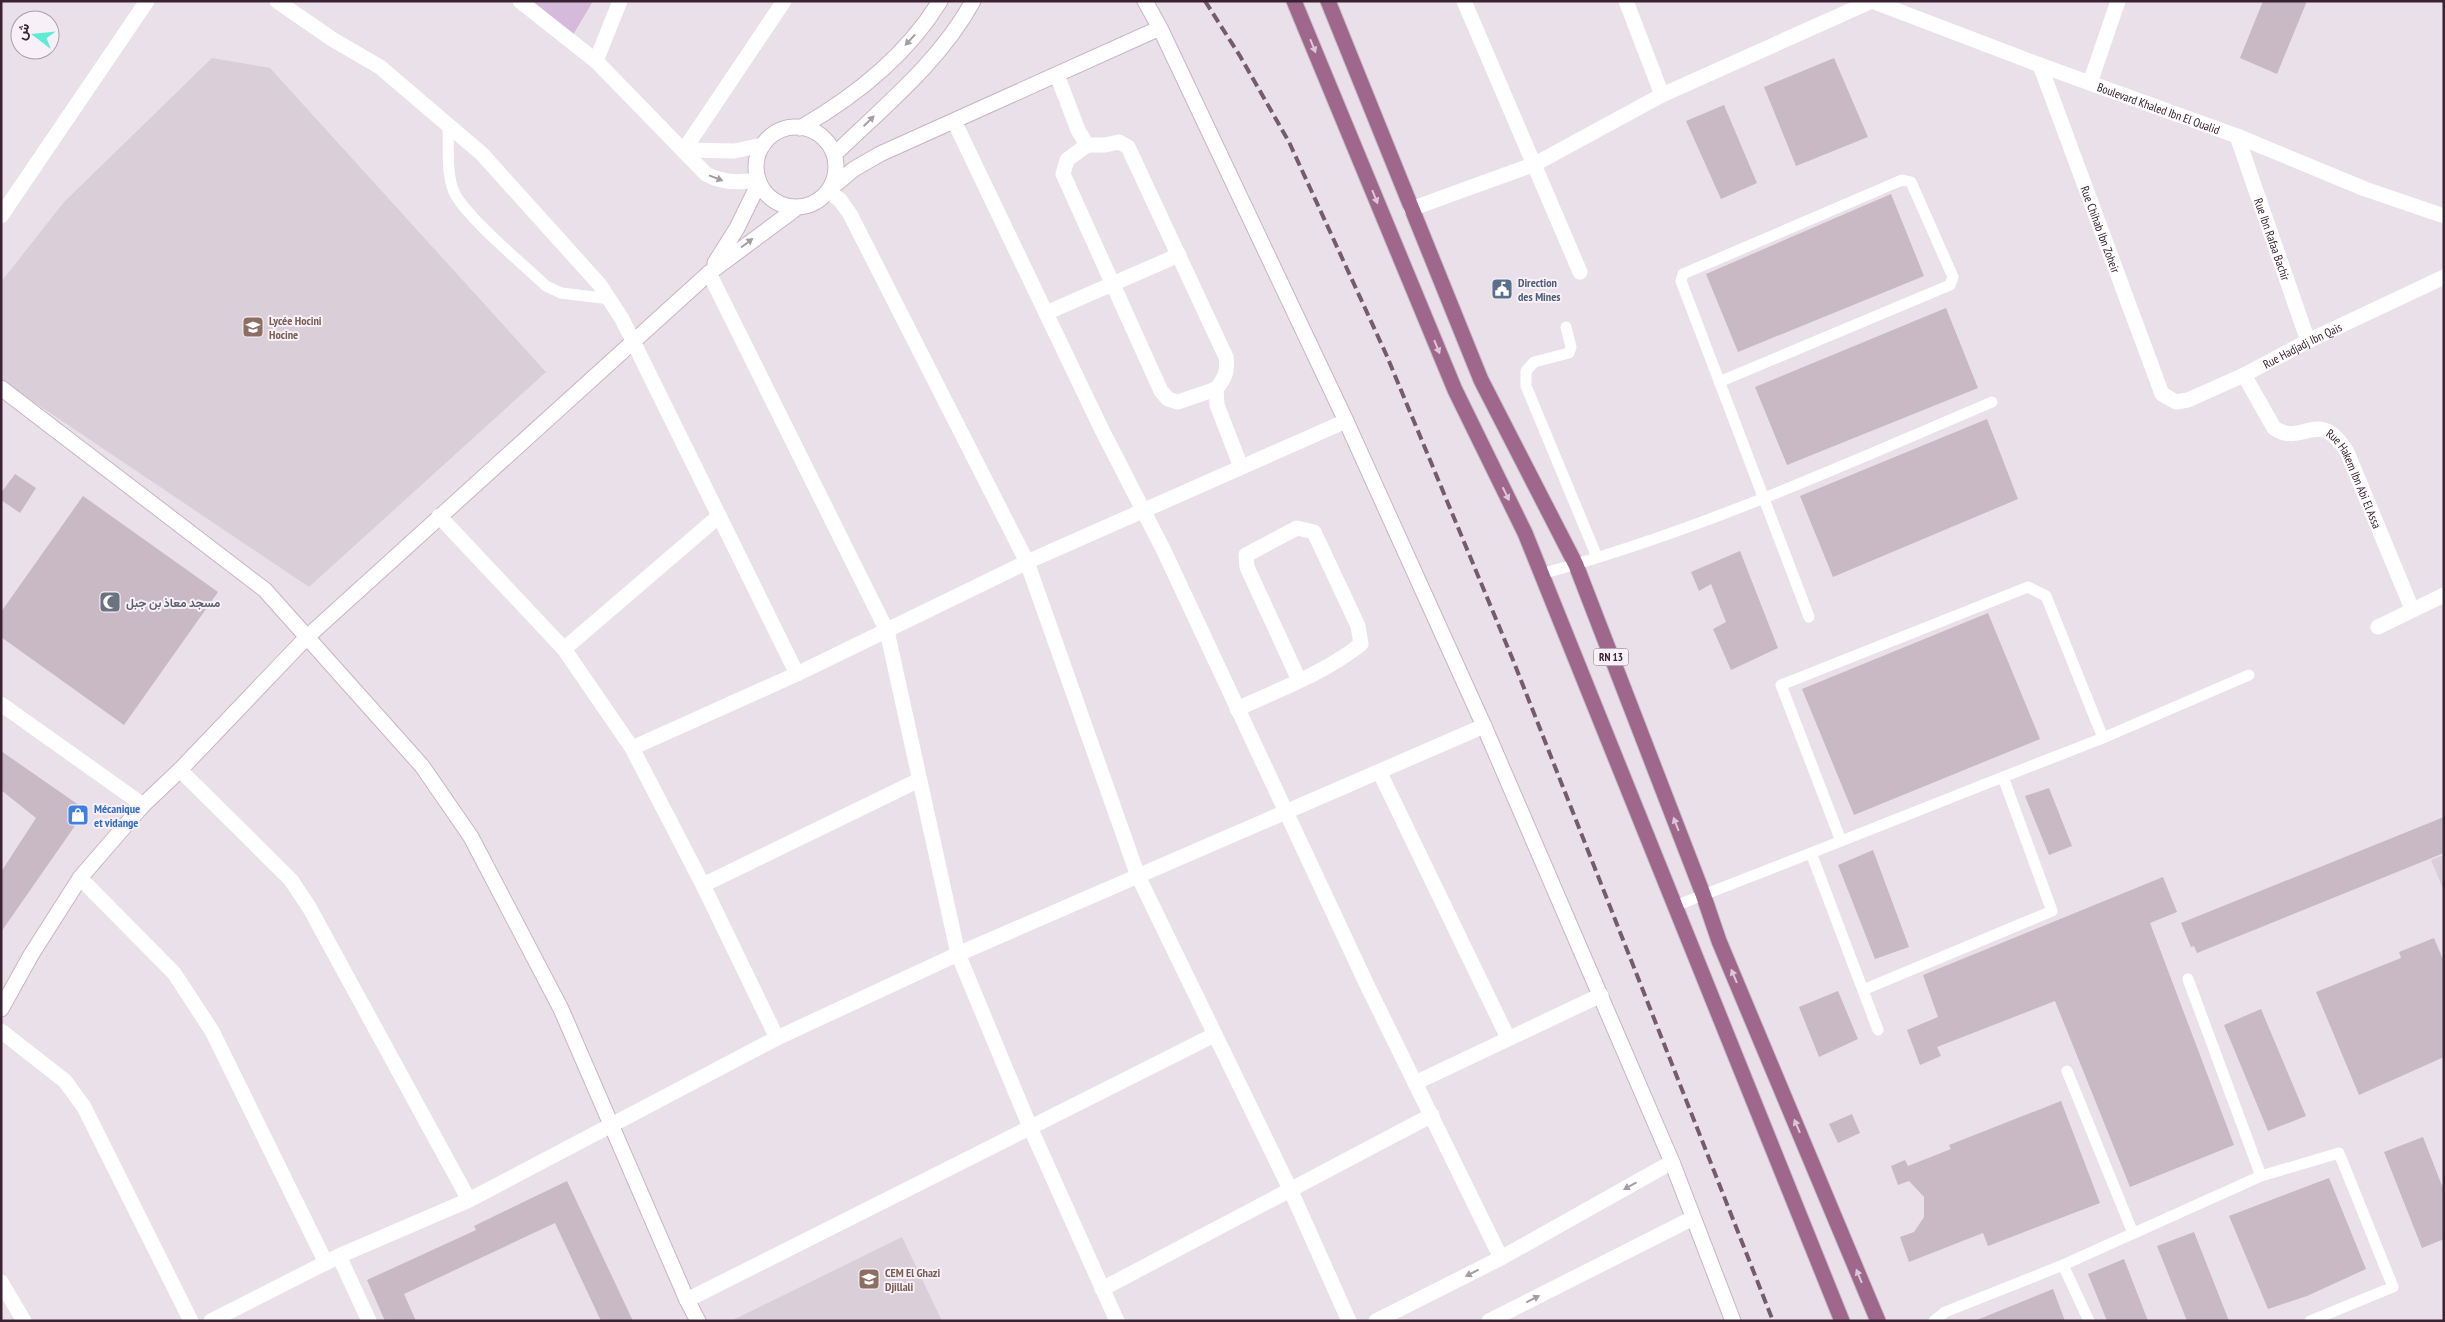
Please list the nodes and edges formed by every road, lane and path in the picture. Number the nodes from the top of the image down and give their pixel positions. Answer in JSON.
{"nodes":[{"id":1,"x":147,"y":1,"type":"edge"},
{"id":2,"x":277,"y":1,"type":"edge"},
{"id":3,"x":520,"y":1,"type":"edge"},
{"id":4,"x":620,"y":1,"type":"edge"},
{"id":5,"x":784,"y":1,"type":"edge"},
{"id":6,"x":940,"y":1,"type":"edge"},
{"id":7,"x":973,"y":1,"type":"edge"},
{"id":8,"x":1145,"y":1,"type":"edge"},
{"id":9,"x":1294,"y":1,"type":"edge"},
{"id":10,"x":1328,"y":1,"type":"edge"},
{"id":11,"x":1464,"y":1,"type":"edge"},
{"id":12,"x":1626,"y":1,"type":"edge"},
{"id":13,"x":1872,"y":1,"type":"edge"},
{"id":14,"x":2118,"y":1,"type":"edge"},
{"id":15,"x":1160,"y":28,"type":"junction"},
{"id":16,"x":596,"y":62,"type":"junction"},
{"id":17,"x":2040,"y":65,"type":"junction"},
{"id":18,"x":1056,"y":75,"type":"junction"},
{"id":19,"x":2090,"y":84,"type":"junction"},
{"id":20,"x":1662,"y":96,"type":"junction"},
{"id":21,"x":954,"y":121,"type":"junction"},
{"id":22,"x":448,"y":126,"type":"junction"},
{"id":23,"x":800,"y":128,"type":"junction"},
{"id":24,"x":2237,"y":136,"type":"junction"},
{"id":25,"x":763,"y":145,"type":"junction"},
{"id":26,"x":1087,"y":145,"type":"junction"},
{"id":27,"x":684,"y":150,"type":"junction"},
{"id":28,"x":880,"y":154,"type":"junction"},
{"id":29,"x":835,"y":157,"type":"junction"},
{"id":30,"x":1535,"y":164,"type":"junction"},
{"id":31,"x":759,"y":181,"type":"junction"},
{"id":32,"x":829,"y":190,"type":"junction"},
{"id":33,"x":798,"y":208,"type":"junction"},
{"id":34,"x":1412,"y":209,"type":"junction"},
{"id":35,"x":1,"y":216,"type":"edge"},
{"id":36,"x":2444,"y":216,"type":"edge"},
{"id":37,"x":1179,"y":255,"type":"junction"},
{"id":38,"x":1580,"y":272,"type":"dead end"},
{"id":39,"x":709,"y":273,"type":"junction"},
{"id":40,"x":2444,"y":277,"type":"edge"},
{"id":41,"x":1113,"y":284,"type":"junction"},
{"id":42,"x":610,"y":299,"type":"junction"},
{"id":43,"x":1046,"y":313,"type":"junction"},
{"id":44,"x":1566,"y":327,"type":"dead end"},
{"id":45,"x":2308,"y":340,"type":"junction"},
{"id":46,"x":633,"y":341,"type":"junction"},
{"id":47,"x":2244,"y":375,"type":"junction"},
{"id":48,"x":1719,"y":382,"type":"junction"},
{"id":49,"x":1,"y":388,"type":"edge"},
{"id":50,"x":1216,"y":389,"type":"junction"},
{"id":51,"x":2162,"y":394,"type":"joint"},
{"id":52,"x":1992,"y":402,"type":"dead end"},
{"id":53,"x":1346,"y":421,"type":"junction"},
{"id":54,"x":1241,"y":467,"type":"junction"},
{"id":55,"x":1763,"y":499,"type":"junction"},
{"id":56,"x":1144,"y":510,"type":"junction"},
{"id":57,"x":439,"y":516,"type":"junction"},
{"id":58,"x":719,"y":516,"type":"junction"},
{"id":59,"x":1597,"y":557,"type":"junction"},
{"id":60,"x":1027,"y":562,"type":"junction"},
{"id":61,"x":1576,"y":565,"type":"junction"},
{"id":62,"x":1542,"y":574,"type":"junction"},
{"id":63,"x":2444,"y":596,"type":"edge"},
{"id":64,"x":2412,"y":609,"type":"junction"},
{"id":65,"x":1809,"y":617,"type":"dead end"},
{"id":66,"x":2378,"y":627,"type":"dead end"},
{"id":67,"x":887,"y":631,"type":"junction"},
{"id":68,"x":306,"y":638,"type":"junction"},
{"id":69,"x":564,"y":649,"type":"junction"},
{"id":70,"x":797,"y":674,"type":"junction"},
{"id":71,"x":2249,"y":675,"type":"dead end"},
{"id":72,"x":1299,"y":680,"type":"junction"},
{"id":73,"x":1,"y":704,"type":"edge"},
{"id":74,"x":1237,"y":709,"type":"junction"},
{"id":75,"x":1484,"y":726,"type":"junction"},
{"id":76,"x":2103,"y":738,"type":"junction"},
{"id":77,"x":632,"y":748,"type":"junction"},
{"id":78,"x":180,"y":770,"type":"junction"},
{"id":79,"x":1380,"y":773,"type":"junction"},
{"id":80,"x":2003,"y":777,"type":"junction"},
{"id":81,"x":919,"y":780,"type":"junction"},
{"id":82,"x":143,"y":805,"type":"junction"},
{"id":83,"x":1287,"y":813,"type":"junction"},
{"id":84,"x":1841,"y":841,"type":"junction"},
{"id":85,"x":1811,"y":853,"type":"junction"},
{"id":86,"x":1138,"y":876,"type":"junction"},
{"id":87,"x":80,"y":878,"type":"junction"},
{"id":88,"x":703,"y":886,"type":"junction"},
{"id":89,"x":1703,"y":894,"type":"junction"},
{"id":90,"x":1675,"y":906,"type":"junction"},
{"id":91,"x":958,"y":954,"type":"junction"},
{"id":92,"x":2188,"y":979,"type":"dead end"},
{"id":93,"x":1863,"y":990,"type":"junction"},
{"id":94,"x":1600,"y":994,"type":"junction"},
{"id":95,"x":1,"y":1008,"type":"edge"},
{"id":96,"x":1878,"y":1030,"type":"dead end"},
{"id":97,"x":1,"y":1031,"type":"edge"},
{"id":98,"x":1214,"y":1035,"type":"junction"},
{"id":99,"x":777,"y":1038,"type":"junction"},
{"id":100,"x":1508,"y":1038,"type":"junction"},
{"id":101,"x":2066,"y":1071,"type":"dead end"},
{"id":102,"x":1415,"y":1083,"type":"junction"},
{"id":103,"x":1432,"y":1115,"type":"junction"},
{"id":104,"x":612,"y":1126,"type":"junction"},
{"id":105,"x":1030,"y":1127,"type":"junction"},
{"id":106,"x":1672,"y":1162,"type":"junction"},
{"id":107,"x":2261,"y":1176,"type":"junction"},
{"id":108,"x":1290,"y":1189,"type":"junction"},
{"id":109,"x":469,"y":1200,"type":"junction"},
{"id":110,"x":1693,"y":1218,"type":"junction"},
{"id":111,"x":2133,"y":1233,"type":"junction"},
{"id":112,"x":1501,"y":1258,"type":"junction"},
{"id":113,"x":332,"y":1260,"type":"junction"},
{"id":114,"x":2064,"y":1264,"type":"junction"},
{"id":115,"x":1,"y":1282,"type":"edge"},
{"id":116,"x":1102,"y":1289,"type":"junction"},
{"id":117,"x":687,"y":1300,"type":"junction"},
{"id":118,"x":230,"y":1316,"type":"edge"},
{"id":119,"x":24,"y":1321,"type":"edge"},
{"id":120,"x":191,"y":1321,"type":"edge"},
{"id":121,"x":211,"y":1321,"type":"edge"},
{"id":122,"x":369,"y":1321,"type":"edge"},
{"id":123,"x":698,"y":1321,"type":"edge"},
{"id":124,"x":1116,"y":1321,"type":"edge"},
{"id":125,"x":1349,"y":1321,"type":"edge"},
{"id":126,"x":1376,"y":1321,"type":"edge"},
{"id":127,"x":1489,"y":1321,"type":"edge"},
{"id":128,"x":1733,"y":1321,"type":"edge"},
{"id":129,"x":1842,"y":1321,"type":"edge"},
{"id":130,"x":1878,"y":1321,"type":"edge"},
{"id":131,"x":1934,"y":1321,"type":"edge"},
{"id":132,"x":2089,"y":1321,"type":"edge"},
{"id":133,"x":2310,"y":1321,"type":"edge"}],
"edges":[{"from":1,"to":35,"type":"street"},
{"from":2,"to":22,"type":"street"},
{"from":3,"to":16,"type":"street"},
{"from":4,"to":16,"type":"street"},
{"from":5,"to":27,"type":"street"},
{"from":6,"to":23,"type":"street","one_way":true},
{"from":29,"to":7,"type":"street","one_way":true},
{"from":8,"to":15,"type":"street"},
{"from":9,"to":62,"type":"main road","number":"RN 13","one_way":true},
{"from":10,"to":34,"type":"main road","number":"RN 13"},
{"from":11,"to":30,"type":"street"},
{"from":12,"to":20,"type":"street"},
{"from":13,"to":17,"type":"street","name":"Boulevard Khaled Ibn El Oualid"},
{"from":13,"to":20,"type":"street"},
{"from":14,"to":19,"type":"street"},
{"from":15,"to":18,"type":"street"},
{"from":15,"to":53,"type":"street"},
{"from":16,"to":27,"type":"street"},
{"from":17,"to":19,"type":"street","name":"Boulevard Khaled Ibn El Oualid"},
{"from":17,"to":51,"type":"street","name":"Rue Chihab Ibn Zoheir"},
{"from":18,"to":21,"type":"street"},
{"from":18,"to":26,"type":"street"},
{"from":19,"to":24,"type":"street","name":"Boulevard Khaled Ibn El Oualid"},
{"from":20,"to":30,"type":"street"},
{"from":21,"to":28,"type":"street"},
{"from":21,"to":43,"type":"street"},
{"from":22,"to":42,"type":"street"},
{"from":22,"to":42,"type":"lane"},
{"from":23,"to":25,"type":"street"},
{"from":23,"to":29,"type":"street"},
{"from":24,"to":36,"type":"street","name":"Boulevard Khaled Ibn El Oualid"},
{"from":24,"to":45,"type":"street","name":"Rue Ibn Rafaa Bachir"},
{"from":25,"to":27,"type":"street"},
{"from":25,"to":31,"type":"street"},
{"from":26,"to":37,"type":"street"},
{"from":26,"to":41,"type":"street"},
{"from":27,"to":31,"type":"street","one_way":true},
{"from":28,"to":29,"type":"street"},
{"from":28,"to":32,"type":"street"},
{"from":29,"to":32,"type":"street"},
{"from":30,"to":34,"type":"street"},
{"from":30,"to":38,"type":"street"},
{"from":31,"to":33,"type":"street"},
{"from":31,"to":39,"type":"street"},
{"from":32,"to":33,"type":"street"},
{"from":32,"to":60,"type":"street"},
{"from":39,"to":33,"type":"street","one_way":true},
{"from":34,"to":61,"type":"main road","number":"RN 13"},
{"from":37,"to":41,"type":"street"},
{"from":37,"to":50,"type":"street"},
{"from":39,"to":46,"type":"street"},
{"from":39,"to":67,"type":"street"},
{"from":40,"to":45,"type":"street","name":"Rue Hadjadj Ibn Qais"},
{"from":41,"to":43,"type":"street"},
{"from":41,"to":50,"type":"street"},
{"from":42,"to":46,"type":"street"},
{"from":43,"to":56,"type":"street"},
{"from":44,"to":59,"type":"lane"},
{"from":45,"to":47,"type":"street","name":"Rue Hadjadj Ibn Qais"},
{"from":46,"to":57,"type":"street"},
{"from":46,"to":58,"type":"street"},
{"from":47,"to":51,"type":"street","name":"Rue Hadjadj Ibn Qais"},
{"from":47,"to":64,"type":"street","name":"Rue Hakem Ibn Abi El Assa"},
{"from":48,"to":48,"type":"lane"},
{"from":48,"to":55,"type":"lane"},
{"from":49,"to":68,"type":"street"},
{"from":50,"to":54,"type":"street"},
{"from":52,"to":55,"type":"lane"},
{"from":53,"to":54,"type":"street"},
{"from":53,"to":75,"type":"street"},
{"from":54,"to":56,"type":"street"},
{"from":55,"to":59,"type":"lane"},
{"from":55,"to":65,"type":"lane"},
{"from":56,"to":60,"type":"street"},
{"from":56,"to":74,"type":"street"},
{"from":57,"to":68,"type":"street"},
{"from":57,"to":69,"type":"street"},
{"from":58,"to":69,"type":"street"},
{"from":58,"to":70,"type":"street"},
{"from":59,"to":61,"type":"lane"},
{"from":60,"to":67,"type":"street"},
{"from":60,"to":86,"type":"street"},
{"from":61,"to":62,"type":"lane"},
{"from":89,"to":61,"type":"main road","number":"RN 13","one_way":true},
{"from":62,"to":90,"type":"main road","number":"RN 13"},
{"from":63,"to":64,"type":"street"},
{"from":64,"to":66,"type":"street"},
{"from":67,"to":70,"type":"street"},
{"from":67,"to":81,"type":"street"},
{"from":68,"to":78,"type":"street"},
{"from":68,"to":104,"type":"street"},
{"from":69,"to":77,"type":"street"},
{"from":70,"to":77,"type":"street"},
{"from":71,"to":76,"type":"lane"},
{"from":72,"to":72,"type":"street"},
{"from":72,"to":74,"type":"street"},
{"from":73,"to":82,"type":"street"},
{"from":74,"to":83,"type":"street"},
{"from":75,"to":79,"type":"street"},
{"from":75,"to":94,"type":"street"},
{"from":76,"to":80,"type":"lane"},
{"from":76,"to":84,"type":"lane"},
{"from":77,"to":88,"type":"street"},
{"from":78,"to":82,"type":"street"},
{"from":78,"to":109,"type":"street"},
{"from":79,"to":83,"type":"street"},
{"from":79,"to":100,"type":"street"},
{"from":80,"to":84,"type":"lane"},
{"from":80,"to":93,"type":"lane"},
{"from":81,"to":88,"type":"street"},
{"from":81,"to":91,"type":"street"},
{"from":82,"to":87,"type":"street"},
{"from":83,"to":86,"type":"street"},
{"from":83,"to":102,"type":"street"},
{"from":84,"to":85,"type":"lane"},
{"from":85,"to":89,"type":"lane"},
{"from":85,"to":93,"type":"lane"},
{"from":86,"to":91,"type":"street"},
{"from":86,"to":98,"type":"street"},
{"from":87,"to":95,"type":"street"},
{"from":87,"to":113,"type":"street"},
{"from":88,"to":99,"type":"street"},
{"from":89,"to":90,"type":"lane"},
{"from":130,"to":89,"type":"main road","number":"RN 13","one_way":true},
{"from":90,"to":129,"type":"main road","number":"RN 13"},
{"from":91,"to":99,"type":"street"},
{"from":91,"to":105,"type":"street"},
{"from":92,"to":107,"type":"lane"},
{"from":93,"to":96,"type":"lane"},
{"from":94,"to":100,"type":"street"},
{"from":94,"to":106,"type":"street"},
{"from":97,"to":120,"type":"street"},
{"from":98,"to":105,"type":"street"},
{"from":98,"to":108,"type":"street"},
{"from":99,"to":104,"type":"street"},
{"from":100,"to":102,"type":"street"},
{"from":101,"to":111,"type":"lane"},
{"from":102,"to":103,"type":"street"},
{"from":103,"to":108,"type":"street"},
{"from":103,"to":112,"type":"street"},
{"from":104,"to":109,"type":"street"},
{"from":104,"to":117,"type":"street"},
{"from":105,"to":116,"type":"street"},
{"from":105,"to":117,"type":"street"},
{"from":106,"to":110,"type":"street"},
{"from":106,"to":112,"type":"street","one_way":true},
{"from":107,"to":111,"type":"lane"},
{"from":107,"to":133,"type":"lane"},
{"from":108,"to":116,"type":"street"},
{"from":108,"to":125,"type":"street"},
{"from":109,"to":113,"type":"street"},
{"from":127,"to":110,"type":"street","one_way":true},
{"from":110,"to":128,"type":"street"},
{"from":111,"to":114,"type":"lane"},
{"from":112,"to":126,"type":"street","one_way":true},
{"from":113,"to":118,"type":"street"},
{"from":113,"to":122,"type":"street"},
{"from":114,"to":131,"type":"lane"},
{"from":114,"to":132,"type":"lane"},
{"from":115,"to":119,"type":"street"},
{"from":116,"to":124,"type":"street"},
{"from":117,"to":123,"type":"street"},
{"from":118,"to":121,"type":"street"}]}
